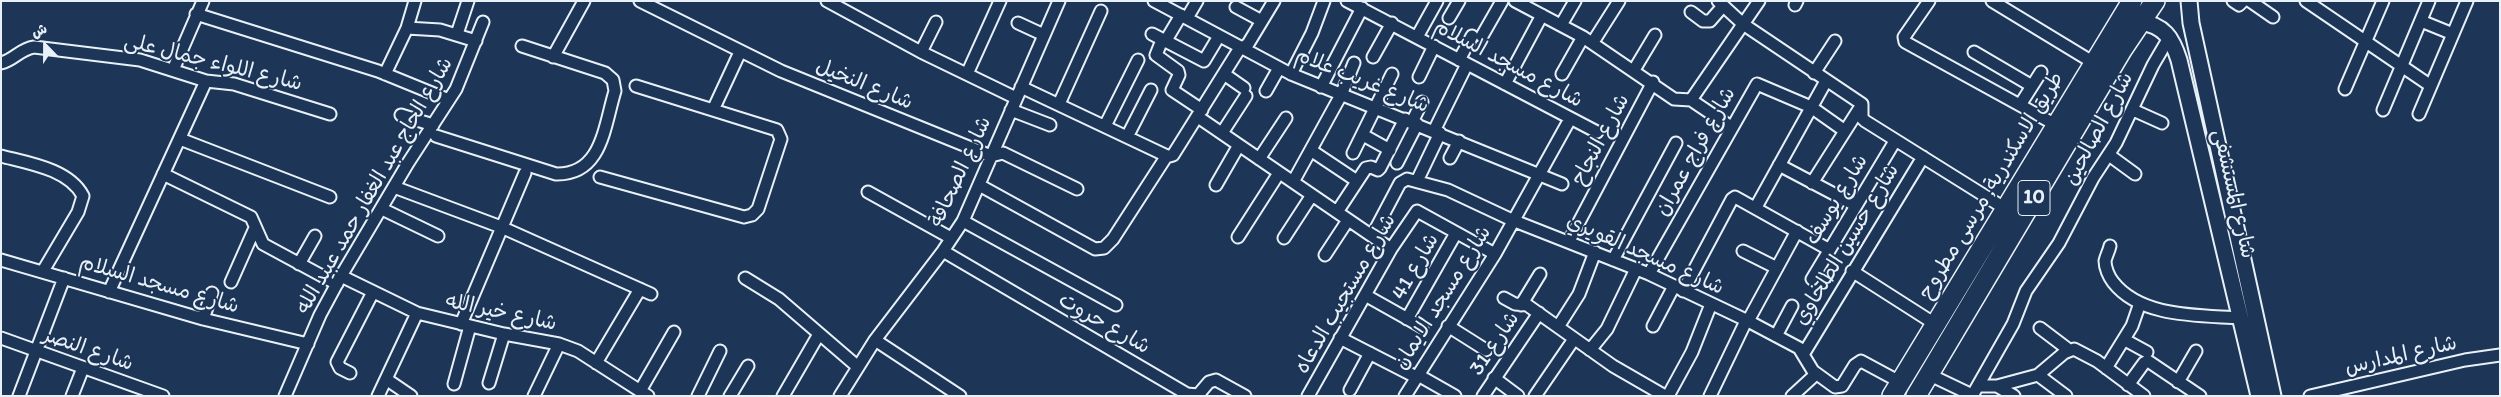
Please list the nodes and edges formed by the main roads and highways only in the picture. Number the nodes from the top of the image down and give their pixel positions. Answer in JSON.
{"nodes":[{"id":1,"x":2155,"y":1,"type":"edge"},
{"id":2,"x":2130,"y":2,"type":"edge"},
{"id":3,"x":2029,"y":168,"type":"junction"},
{"id":4,"x":2046,"y":178,"type":"junction"},
{"id":5,"x":1896,"y":389,"type":"edge"},
{"id":6,"x":1916,"y":396,"type":"edge"}],
"edges":[{"from":1,"to":4,"type":"main road","name":"طريق الاسكندرية, مرسى مطروح","number":"10"},
{"from":2,"to":3,"type":"main road","name":"طريق الاسكندرية, مرسى مطروح","number":"10"},
{"from":3,"to":4,"type":"main road"},
{"from":3,"to":5,"type":"main road","name":"طريق الاسكندرية, مرسى مطروح","number":"10"},
{"from":4,"to":6,"type":"main road","name":"طريق الاسكندرية, مرسى مطروح","number":"10"}]}
